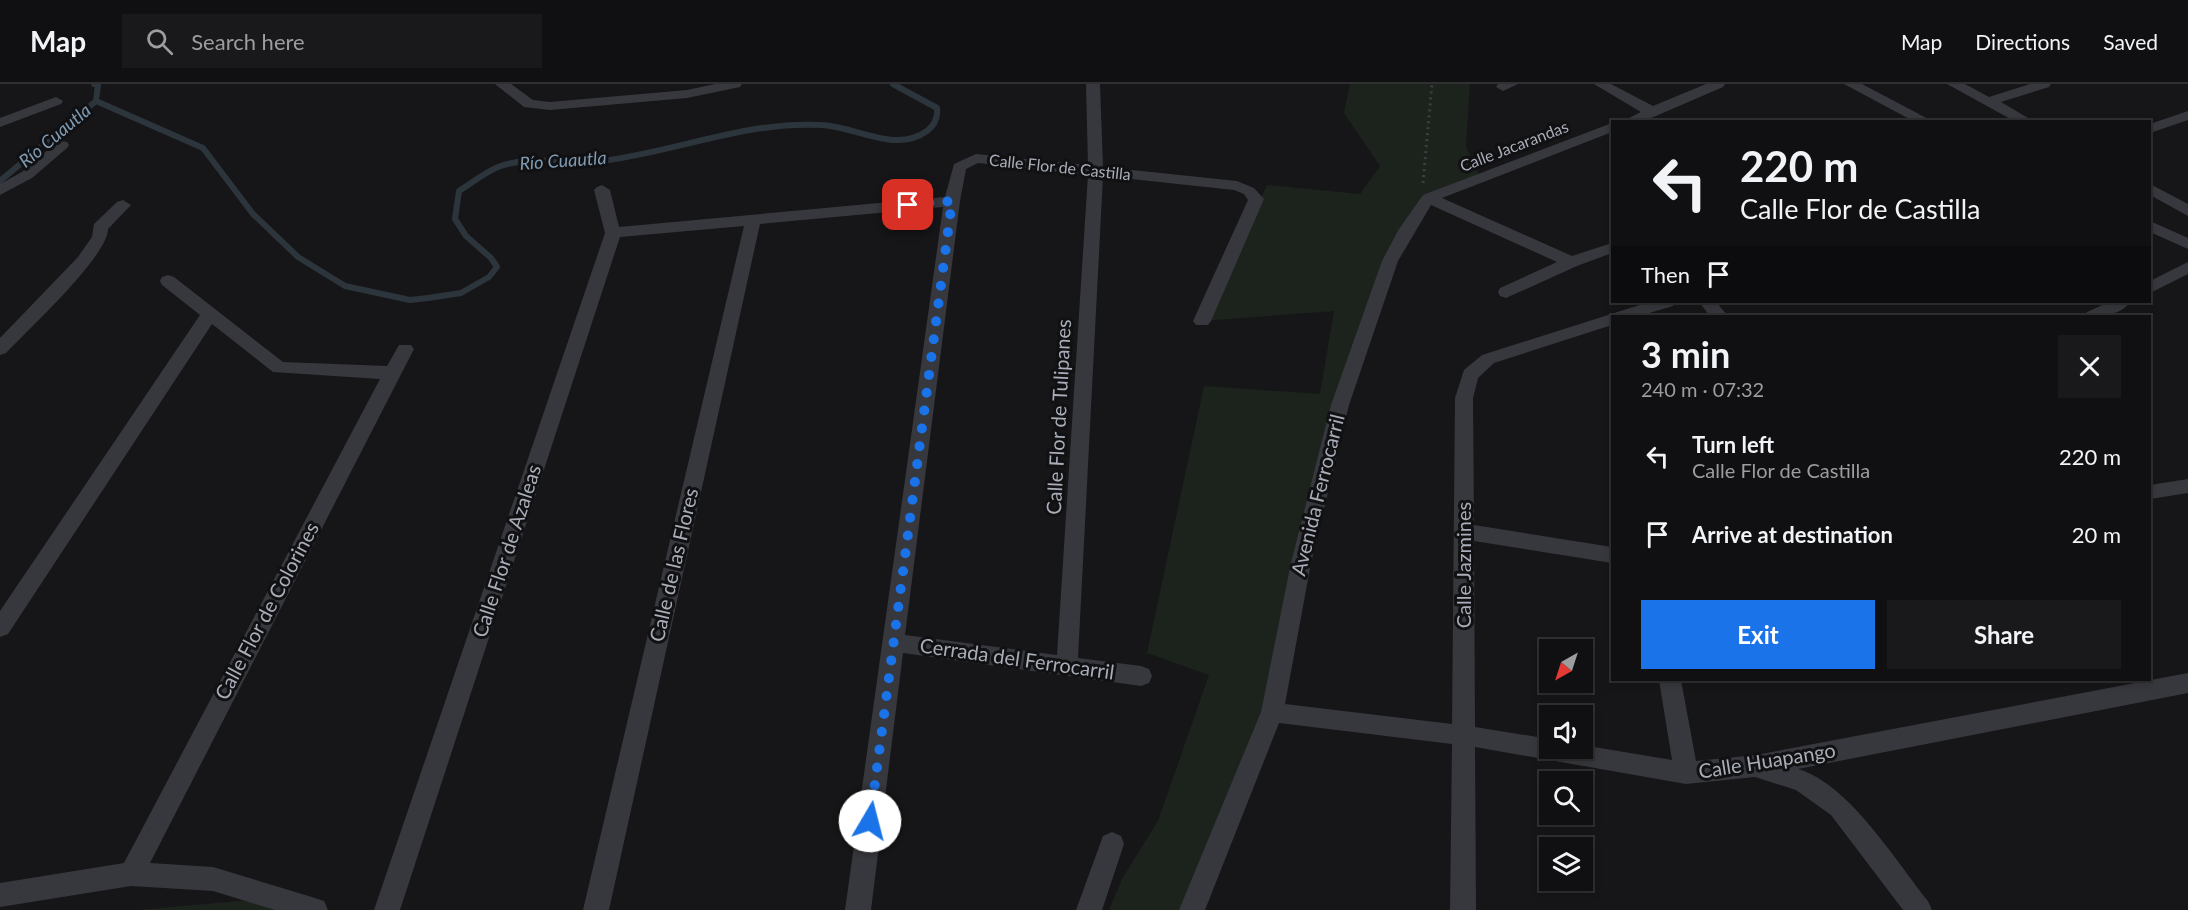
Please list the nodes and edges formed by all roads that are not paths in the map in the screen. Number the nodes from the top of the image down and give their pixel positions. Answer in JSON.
{"nodes":[{"id":1,"x":502,"y":84,"type":"edge"},
{"id":2,"x":735,"y":84,"type":"edge"},
{"id":3,"x":1093,"y":84,"type":"edge"},
{"id":4,"x":1601,"y":84,"type":"edge"},
{"id":5,"x":1718,"y":84,"type":"edge"},
{"id":6,"x":1851,"y":84,"type":"edge"},
{"id":7,"x":1954,"y":84,"type":"edge"},
{"id":8,"x":2044,"y":84,"type":"edge"},
{"id":9,"x":56,"y":101,"type":"dead end"},
{"id":10,"x":1990,"y":101,"type":"junction"},
{"id":11,"x":1652,"y":112,"type":"junction"},
{"id":12,"x":2188,"y":115,"type":"edge"},
{"id":13,"x":1633,"y":120,"type":"edge"},
{"id":14,"x":1923,"y":120,"type":"edge"},
{"id":15,"x":2024,"y":120,"type":"edge"},
{"id":16,"x":0,"y":123,"type":"edge"},
{"id":17,"x":1611,"y":127,"type":"edge"},
{"id":18,"x":2151,"y":129,"type":"edge"},
{"id":19,"x":62,"y":145,"type":"dead end"},
{"id":20,"x":1096,"y":171,"type":"junction"},
{"id":21,"x":0,"y":190,"type":"edge"},
{"id":22,"x":602,"y":190,"type":"dead end"},
{"id":23,"x":2151,"y":190,"type":"edge"},
{"id":24,"x":1428,"y":198,"type":"junction"},
{"id":25,"x":952,"y":201,"type":"junction"},
{"id":26,"x":123,"y":205,"type":"dead end"},
{"id":27,"x":2188,"y":211,"type":"edge"},
{"id":28,"x":753,"y":220,"type":"junction"},
{"id":29,"x":2151,"y":226,"type":"edge"},
{"id":30,"x":613,"y":233,"type":"junction"},
{"id":31,"x":2188,"y":244,"type":"edge"},
{"id":32,"x":1611,"y":248,"type":"edge"},
{"id":33,"x":1571,"y":262,"type":"junction"},
{"id":34,"x":2188,"y":268,"type":"edge"},
{"id":35,"x":168,"y":281,"type":"dead end"},
{"id":36,"x":2151,"y":287,"type":"edge"},
{"id":37,"x":1506,"y":292,"type":"dead end"},
{"id":38,"x":1664,"y":303,"type":"edge"},
{"id":39,"x":1708,"y":303,"type":"edge"},
{"id":40,"x":2120,"y":303,"type":"edge"},
{"id":41,"x":210,"y":314,"type":"junction"},
{"id":42,"x":1624,"y":315,"type":"edge"},
{"id":43,"x":1718,"y":315,"type":"edge"},
{"id":44,"x":2095,"y":315,"type":"edge"},
{"id":45,"x":1611,"y":319,"type":"edge"},
{"id":46,"x":1203,"y":321,"type":"dead end"},
{"id":47,"x":0,"y":349,"type":"edge"},
{"id":48,"x":405,"y":349,"type":"dead end"},
{"id":49,"x":391,"y":373,"type":"junction"},
{"id":50,"x":2188,"y":486,"type":"edge"},
{"id":51,"x":2151,"y":492,"type":"edge"},
{"id":52,"x":1465,"y":532,"type":"junction"},
{"id":53,"x":1611,"y":555,"type":"edge"},
{"id":54,"x":0,"y":628,"type":"edge"},
{"id":55,"x":894,"y":643,"type":"junction"},
{"id":56,"x":1067,"y":666,"type":"junction"},
{"id":57,"x":1141,"y":676,"type":"dead end"},
{"id":58,"x":1670,"y":681,"type":"edge"},
{"id":59,"x":2188,"y":683,"type":"edge"},
{"id":60,"x":1272,"y":712,"type":"junction"},
{"id":61,"x":1462,"y":735,"type":"junction"},
{"id":62,"x":1756,"y":766,"type":"junction"},
{"id":63,"x":1686,"y":773,"type":"junction"},
{"id":64,"x":1112,"y":844,"type":"dead end"},
{"id":65,"x":131,"y":874,"type":"junction"},
{"id":66,"x":0,"y":895,"type":"edge"},
{"id":67,"x":315,"y":910,"type":"edge"},
{"id":68,"x":387,"y":910,"type":"edge"},
{"id":69,"x":596,"y":910,"type":"edge"},
{"id":70,"x":858,"y":910,"type":"edge"},
{"id":71,"x":1089,"y":910,"type":"edge"},
{"id":72,"x":1192,"y":910,"type":"edge"},
{"id":73,"x":1463,"y":910,"type":"edge"},
{"id":74,"x":1918,"y":910,"type":"edge"}],
"edges":[{"from":1,"to":2,"type":"street"},
{"from":3,"to":20,"type":"street","name":"Calle Flor de Tulipanes"},
{"from":4,"to":11,"type":"street"},
{"from":5,"to":11,"type":"street"},
{"from":6,"to":14,"type":"street"},
{"from":7,"to":10,"type":"street"},
{"from":8,"to":10,"type":"street"},
{"from":9,"to":16,"type":"street"},
{"from":10,"to":15,"type":"street"},
{"from":11,"to":13,"type":"street"},
{"from":12,"to":18,"type":"street"},
{"from":17,"to":24,"type":"street","name":"Calle Jacarandas"},
{"from":19,"to":21,"type":"street"},
{"from":20,"to":25,"type":"street","name":"Calle Flor de Castilla"},
{"from":20,"to":46,"type":"street","name":"Calle Flor de Castilla"},
{"from":20,"to":56,"type":"street","name":"Calle Flor de Tulipanes"},
{"from":22,"to":30,"type":"street"},
{"from":23,"to":27,"type":"street"},
{"from":24,"to":33,"type":"street"},
{"from":24,"to":60,"type":"street","name":"Avenida Ferrocarril"},
{"from":25,"to":28,"type":"street"},
{"from":25,"to":55,"type":"street"},
{"from":26,"to":47,"type":"street"},
{"from":28,"to":30,"type":"street"},
{"from":28,"to":69,"type":"street","name":"Calle de las Flores"},
{"from":29,"to":31,"type":"street"},
{"from":30,"to":68,"type":"street","name":"Calle Flor de Azaleas"},
{"from":32,"to":33,"type":"street"},
{"from":33,"to":37,"type":"street"},
{"from":34,"to":36,"type":"street"},
{"from":35,"to":41,"type":"street"},
{"from":38,"to":42,"type":"street"},
{"from":39,"to":43,"type":"street"},
{"from":40,"to":44,"type":"street"},
{"from":41,"to":49,"type":"street"},
{"from":41,"to":54,"type":"street"},
{"from":45,"to":52,"type":"street","name":"Calle Jazmines"},
{"from":48,"to":49,"type":"street","name":"Calle Flor de Colorines"},
{"from":49,"to":65,"type":"street","name":"Calle Flor de Colorines"},
{"from":50,"to":51,"type":"street"},
{"from":52,"to":53,"type":"street"},
{"from":52,"to":61,"type":"street","name":"Calle Jazmines"},
{"from":55,"to":56,"type":"street","name":"Cerrada del Ferrocarril"},
{"from":55,"to":70,"type":"street"},
{"from":56,"to":57,"type":"street","name":"Cerrada del Ferrocarril"},
{"from":58,"to":63,"type":"street"},
{"from":59,"to":62,"type":"street","name":"Calle Huapango"},
{"from":60,"to":61,"type":"street","name":"Calle Huapango"},
{"from":60,"to":72,"type":"street","name":"Avenida Ferrocarril"},
{"from":61,"to":63,"type":"street","name":"Calle Huapango"},
{"from":61,"to":73,"type":"street","name":"Calle Jazmines"},
{"from":62,"to":63,"type":"street","name":"Calle Huapango"},
{"from":62,"to":74,"type":"street"},
{"from":64,"to":71,"type":"street"},
{"from":65,"to":66,"type":"street"},
{"from":65,"to":67,"type":"street"}]}
